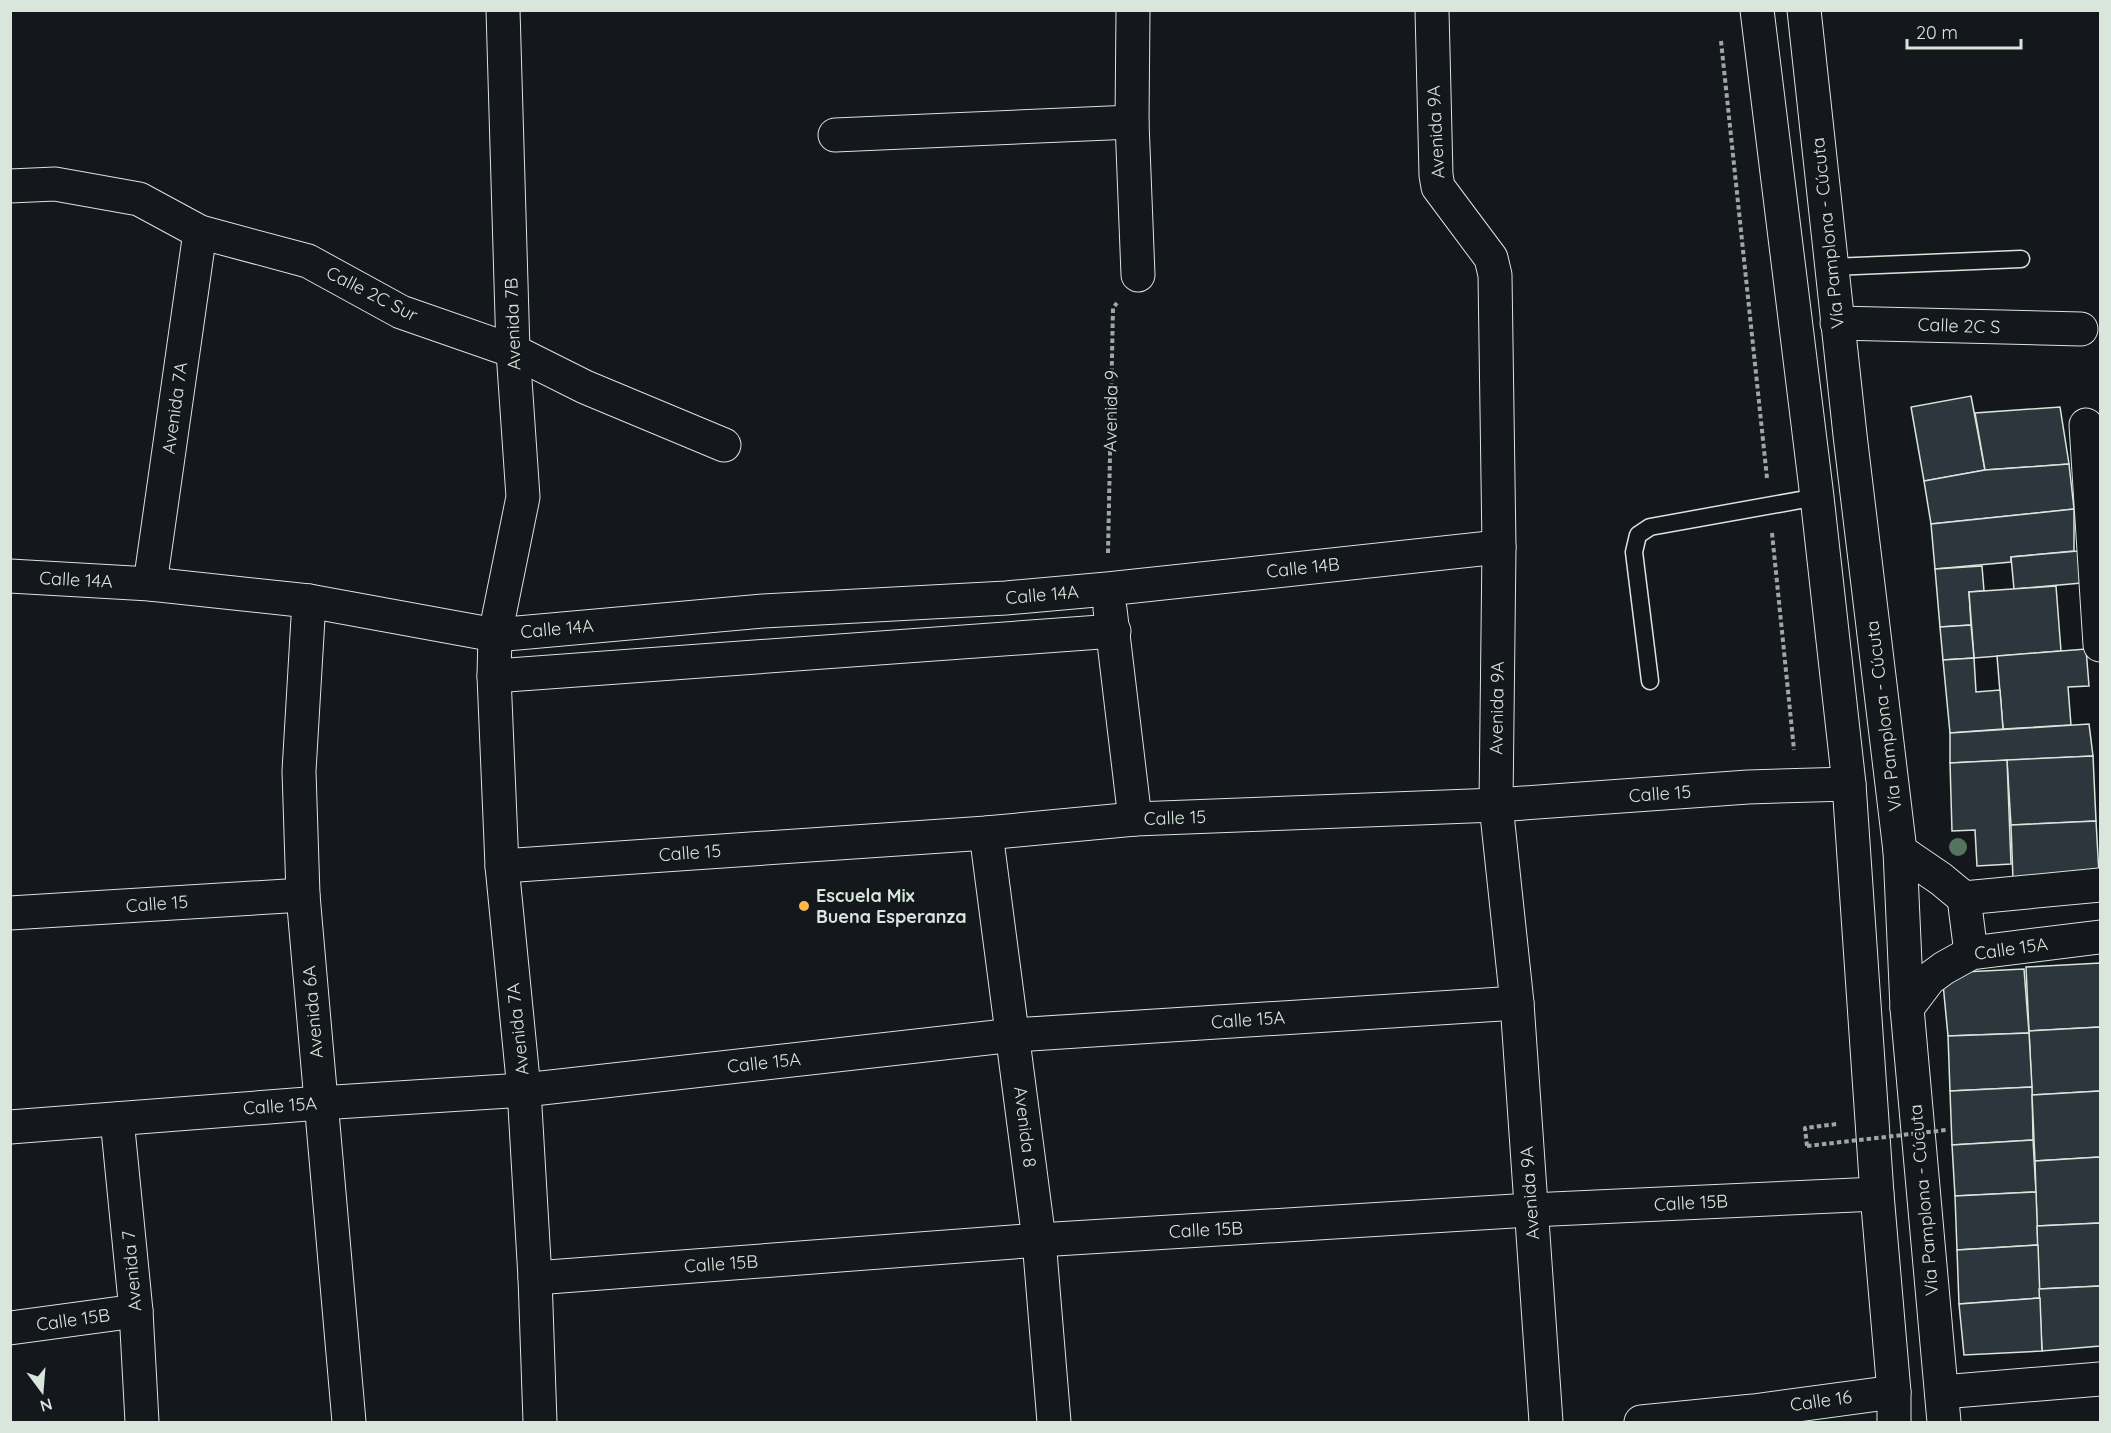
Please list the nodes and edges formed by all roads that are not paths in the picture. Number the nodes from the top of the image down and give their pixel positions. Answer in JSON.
{"nodes":[{"id":1,"x":503,"y":10,"type":"edge"},
{"id":2,"x":1133,"y":10,"type":"edge"},
{"id":3,"x":1432,"y":10,"type":"edge"},
{"id":4,"x":1757,"y":10,"type":"edge"},
{"id":5,"x":1804,"y":10,"type":"edge"},
{"id":6,"x":1131,"y":122,"type":"junction"},
{"id":7,"x":835,"y":135,"type":"dead end"},
{"id":8,"x":10,"y":186,"type":"edge"},
{"id":9,"x":200,"y":232,"type":"junction"},
{"id":10,"x":2021,"y":260,"type":"dead end"},
{"id":11,"x":1832,"y":267,"type":"junction"},
{"id":12,"x":1138,"y":275,"type":"road end"},
{"id":13,"x":1837,"y":323,"type":"junction"},
{"id":14,"x":2081,"y":330,"type":"dead end"},
{"id":15,"x":513,"y":351,"type":"junction"},
{"id":16,"x":2086,"y":425,"type":"dead end"},
{"id":17,"x":724,"y":445,"type":"dead end"},
{"id":18,"x":1817,"y":497,"type":"junction"},
{"id":19,"x":1499,"y":547,"type":"junction"},
{"id":20,"x":10,"y":576,"type":"edge"},
{"id":21,"x":150,"y":584,"type":"junction"},
{"id":22,"x":1107,"y":589,"type":"junction"},
{"id":23,"x":309,"y":601,"type":"junction"},
{"id":24,"x":1114,"y":631,"type":"junction"},
{"id":25,"x":495,"y":635,"type":"junction"},
{"id":26,"x":2100,"y":645,"type":"edge"},
{"id":27,"x":495,"y":676,"type":"junction"},
{"id":28,"x":1650,"y":681,"type":"dead end"},
{"id":29,"x":1849,"y":784,"type":"junction"},
{"id":30,"x":1496,"y":805,"type":"junction"},
{"id":31,"x":1135,"y":819,"type":"junction"},
{"id":32,"x":986,"y":833,"type":"junction"},
{"id":33,"x":1900,"y":852,"type":"junction"},
{"id":34,"x":502,"y":866,"type":"junction"},
{"id":35,"x":2100,"y":885,"type":"edge"},
{"id":36,"x":303,"y":895,"type":"junction"},
{"id":37,"x":1964,"y":898,"type":"junction"},
{"id":38,"x":10,"y":913,"type":"edge"},
{"id":39,"x":2100,"y":938,"type":"edge"},
{"id":40,"x":1971,"y":953,"type":"junction"},
{"id":41,"x":1517,"y":1003,"type":"junction"},
{"id":42,"x":1907,"y":1008,"type":"junction"},
{"id":43,"x":1014,"y":1035,"type":"junction"},
{"id":44,"x":524,"y":1090,"type":"junction"},
{"id":45,"x":320,"y":1103,"type":"junction"},
{"id":46,"x":117,"y":1119,"type":"junction"},
{"id":47,"x":10,"y":1127,"type":"edge"},
{"id":48,"x":1877,"y":1194,"type":"junction"},
{"id":49,"x":1531,"y":1210,"type":"junction"},
{"id":50,"x":1039,"y":1240,"type":"junction"},
{"id":51,"x":535,"y":1278,"type":"junction"},
{"id":52,"x":136,"y":1311,"type":"junction"},
{"id":53,"x":10,"y":1328,"type":"edge"},
{"id":54,"x":2100,"y":1379,"type":"edge"},
{"id":55,"x":1894,"y":1407,"type":"edge"},
{"id":56,"x":1943,"y":1407,"type":"edge"},
{"id":57,"x":142,"y":1422,"type":"edge"},
{"id":58,"x":349,"y":1422,"type":"edge"},
{"id":59,"x":540,"y":1422,"type":"edge"},
{"id":60,"x":1054,"y":1422,"type":"edge"},
{"id":61,"x":1546,"y":1422,"type":"edge"},
{"id":62,"x":1641,"y":1422,"type":"edge"}],
"edges":[{"from":1,"to":15,"type":"main road","name":"Avenida 7B"},
{"from":2,"to":6,"type":"main road"},
{"from":3,"to":19,"type":"main road","name":"Avenida 9A"},
{"from":4,"to":18,"type":"main road"},
{"from":5,"to":11,"type":"main road","name":"Vía Pamplona - Cúcuta"},
{"from":6,"to":7,"type":"main road"},
{"from":6,"to":12,"type":"main road"},
{"from":8,"to":9,"type":"main road","name":"Calle 2C Sur"},
{"from":9,"to":15,"type":"main road","name":"Calle 2C Sur"},
{"from":9,"to":21,"type":"main road","name":"Avenida 7A"},
{"from":10,"to":11,"type":"lane"},
{"from":11,"to":13,"type":"main road","name":"Vía Pamplona - Cúcuta"},
{"from":13,"to":14,"type":"main road","name":"Calle 2C S"},
{"from":13,"to":33,"type":"main road","name":"Vía Pamplona - Cúcuta"},
{"from":15,"to":17,"type":"main road","name":"Calle 2C Sur"},
{"from":15,"to":25,"type":"main road","name":"Avenida 7B"},
{"from":16,"to":26,"type":"main road"},
{"from":18,"to":28,"type":"lane"},
{"from":18,"to":29,"type":"main road"},
{"from":19,"to":22,"type":"main road","name":"Calle 14B"},
{"from":19,"to":30,"type":"main road","name":"Avenida 9A"},
{"from":20,"to":21,"type":"main road","name":"Calle 14A"},
{"from":21,"to":23,"type":"main road","name":"Calle 14A"},
{"from":22,"to":24,"type":"main road"},
{"from":22,"to":25,"type":"main road","name":"Calle 14A"},
{"from":23,"to":25,"type":"main road","name":"Calle 14A"},
{"from":23,"to":36,"type":"main road","name":"Avenida 6A"},
{"from":24,"to":27,"type":"main road"},
{"from":24,"to":31,"type":"main road"},
{"from":25,"to":27,"type":"main road","name":"Avenida 7A"},
{"from":27,"to":34,"type":"main road","name":"Avenida 7A"},
{"from":29,"to":30,"type":"main road","name":"Calle 15"},
{"from":29,"to":48,"type":"main road"},
{"from":30,"to":31,"type":"main road","name":"Calle 15"},
{"from":30,"to":41,"type":"main road","name":"Avenida 9A"},
{"from":31,"to":32,"type":"main road","name":"Calle 15"},
{"from":32,"to":34,"type":"main road","name":"Calle 15"},
{"from":32,"to":43,"type":"main road","name":"Avenida 8"},
{"from":33,"to":37,"type":"main road"},
{"from":33,"to":42,"type":"main road","name":"Vía Pamplona - Cúcuta"},
{"from":34,"to":44,"type":"main road","name":"Avenida 7A"},
{"from":35,"to":37,"type":"main road"},
{"from":36,"to":38,"type":"main road","name":"Calle 15"},
{"from":36,"to":45,"type":"main road","name":"Avenida 6A"},
{"from":37,"to":40,"type":"main road"},
{"from":39,"to":40,"type":"main road","name":"Calle 15A"},
{"from":40,"to":42,"type":"main road","name":"Calle 15A"},
{"from":41,"to":43,"type":"main road","name":"Calle 15A"},
{"from":41,"to":49,"type":"main road","name":"Avenida 9A"},
{"from":42,"to":56,"type":"main road","name":"Vía Pamplona - Cúcuta"},
{"from":43,"to":44,"type":"main road","name":"Calle 15A"},
{"from":43,"to":50,"type":"main road","name":"Avenida 8"},
{"from":44,"to":45,"type":"main road","name":"Calle 15A"},
{"from":44,"to":51,"type":"main road","name":"Avenida 7A"},
{"from":45,"to":46,"type":"main road","name":"Calle 15A"},
{"from":45,"to":58,"type":"main road","name":"Avenida 6A"},
{"from":46,"to":47,"type":"main road","name":"Calle 15A"},
{"from":46,"to":52,"type":"main road","name":"Avenida 7"},
{"from":48,"to":49,"type":"main road","name":"Calle 15B"},
{"from":48,"to":55,"type":"main road"},
{"from":49,"to":50,"type":"main road","name":"Calle 15B"},
{"from":49,"to":61,"type":"main road","name":"Avenida 9A"},
{"from":50,"to":51,"type":"main road","name":"Calle 15B"},
{"from":50,"to":60,"type":"main road","name":"Avenida 8"},
{"from":51,"to":59,"type":"main road","name":"Avenida 7A"},
{"from":52,"to":53,"type":"main road","name":"Calle 15B"},
{"from":52,"to":57,"type":"main road","name":"Avenida 7"},
{"from":54,"to":56,"type":"main road"},
{"from":55,"to":62,"type":"main road","name":"Calle 16"}]}
